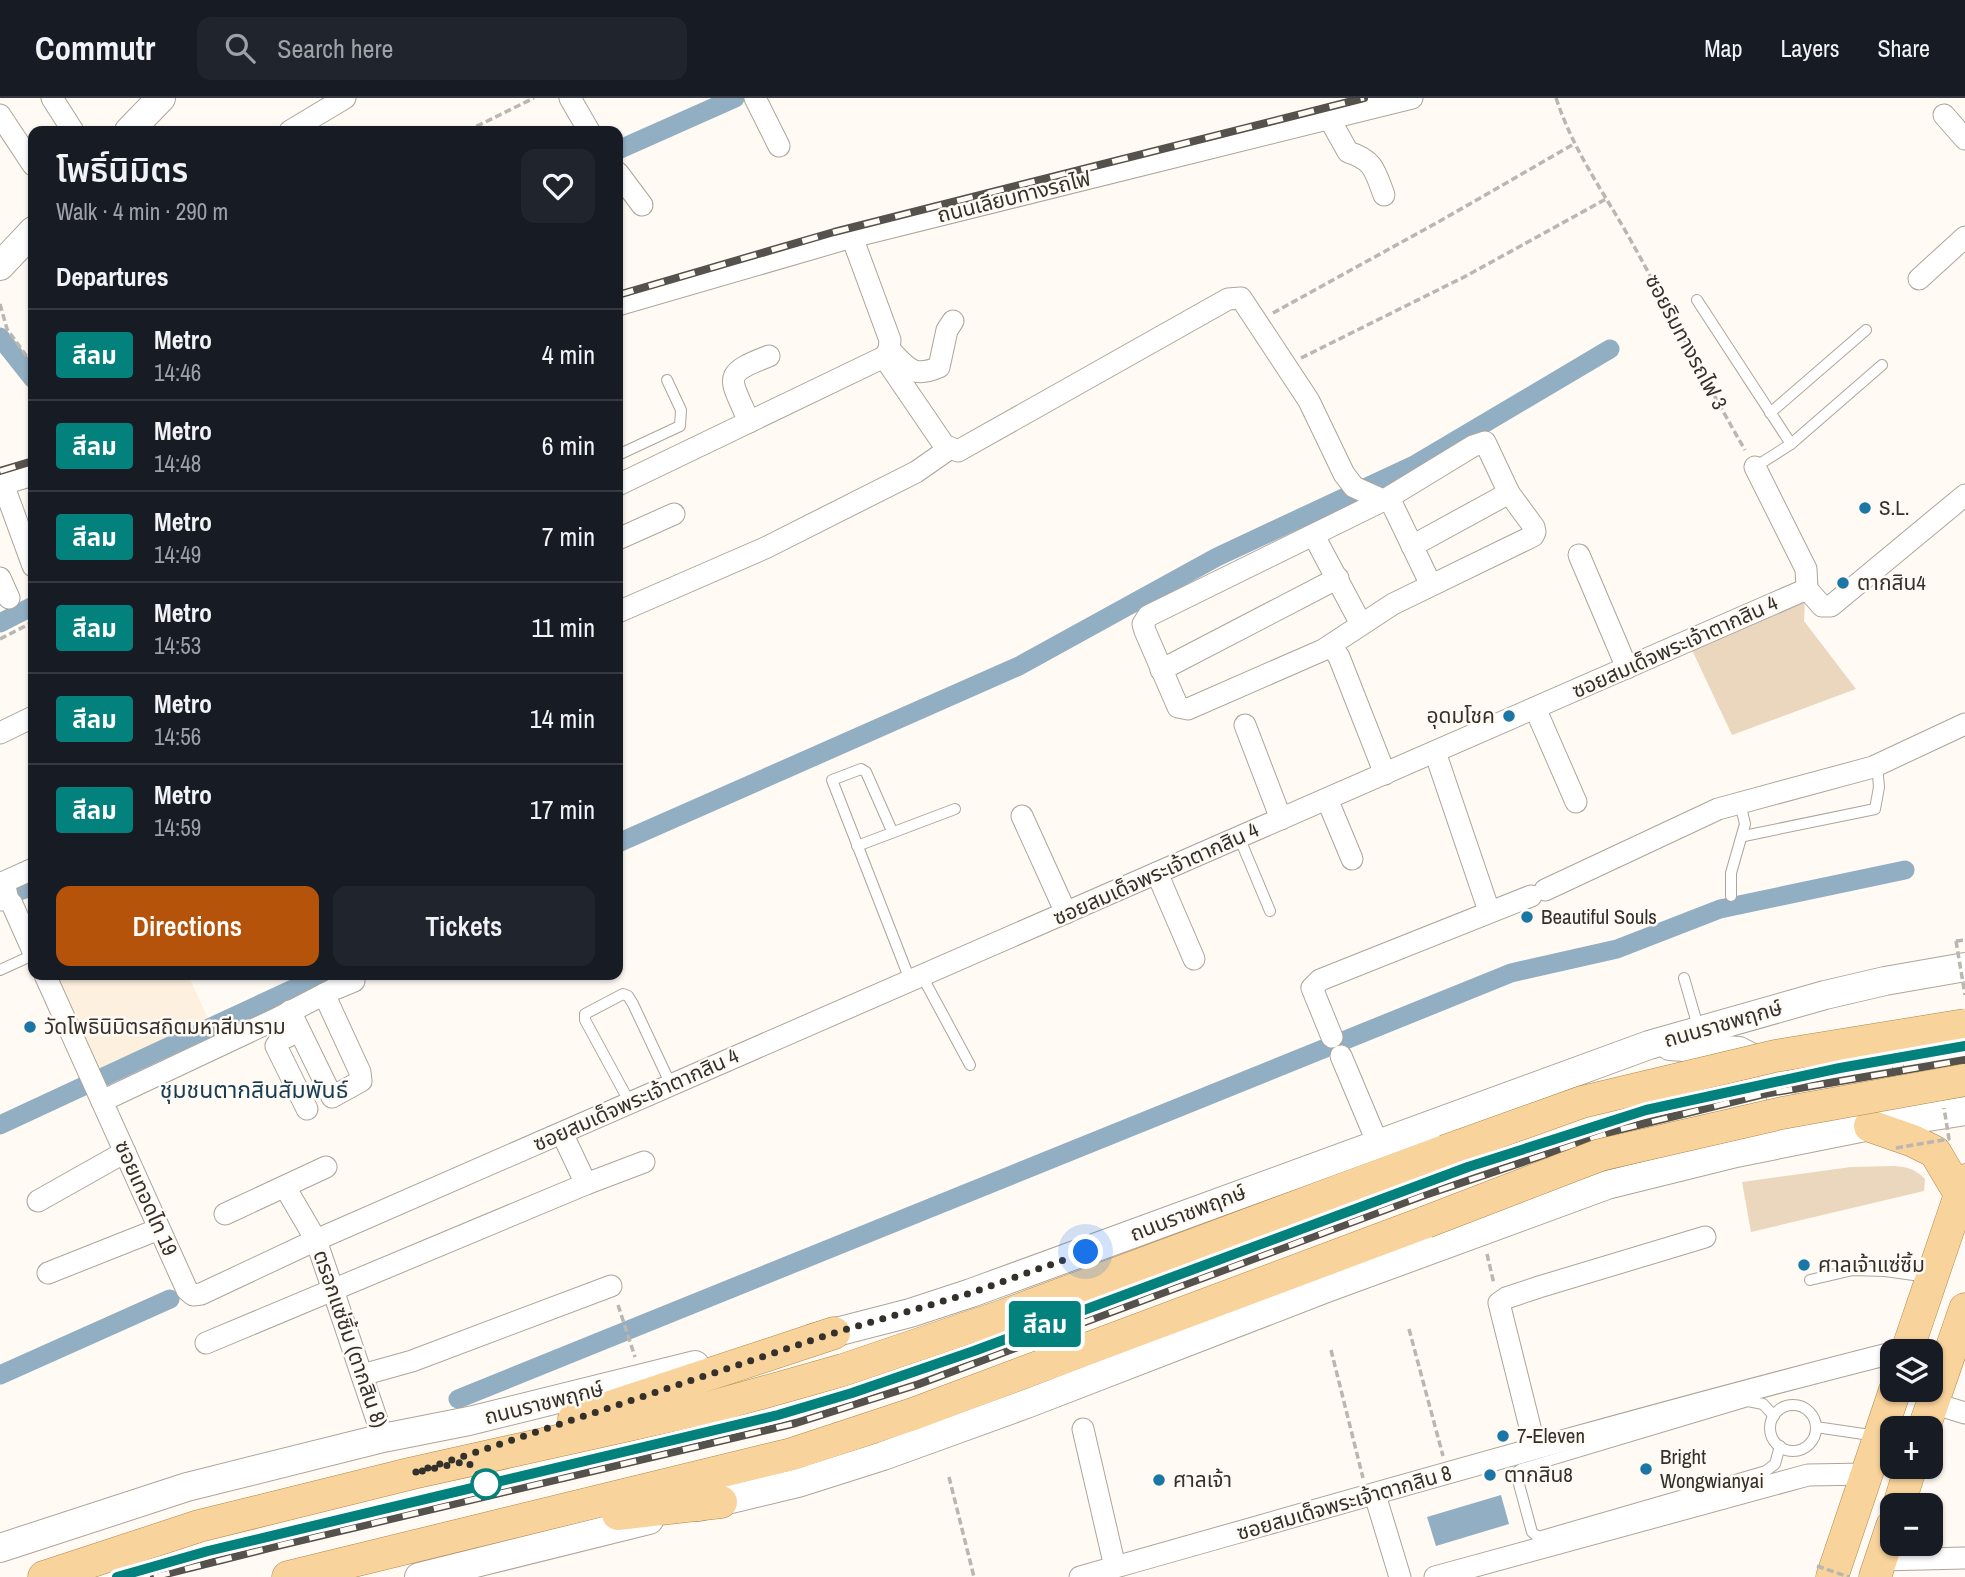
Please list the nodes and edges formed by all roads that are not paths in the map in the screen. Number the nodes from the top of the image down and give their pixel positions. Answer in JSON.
{"nodes":[{"id":1,"x":52,"y":98,"type":"edge"},
{"id":2,"x":161,"y":98,"type":"edge"},
{"id":3,"x":345,"y":98,"type":"edge"},
{"id":4,"x":570,"y":98,"type":"edge"},
{"id":5,"x":755,"y":98,"type":"edge"},
{"id":6,"x":1412,"y":98,"type":"edge"},
{"id":7,"x":1352,"y":105,"type":"edge"},
{"id":8,"x":0,"y":114,"type":"edge"},
{"id":9,"x":1944,"y":115,"type":"dead end"},
{"id":10,"x":1329,"y":118,"type":"junction"},
{"id":11,"x":70,"y":126,"type":"edge"},
{"id":12,"x":134,"y":126,"type":"edge"},
{"id":13,"x":298,"y":126,"type":"edge"},
{"id":14,"x":587,"y":126,"type":"edge"},
{"id":15,"x":1965,"y":139,"type":"edge"},
{"id":16,"x":779,"y":146,"type":"dead end"},
{"id":17,"x":28,"y":158,"type":"edge"},
{"id":18,"x":623,"y":180,"type":"edge"},
{"id":19,"x":1384,"y":195,"type":"dead end"},
{"id":20,"x":642,"y":205,"type":"dead end"},
{"id":21,"x":28,"y":236,"type":"edge"},
{"id":22,"x":852,"y":237,"type":"junction"},
{"id":23,"x":1965,"y":237,"type":"edge"},
{"id":24,"x":0,"y":266,"type":"edge"},
{"id":25,"x":1919,"y":279,"type":"dead end"},
{"id":26,"x":1697,"y":300,"type":"dead end"},
{"id":27,"x":623,"y":304,"type":"edge"},
{"id":28,"x":953,"y":321,"type":"dead end"},
{"id":29,"x":1866,"y":330,"type":"dead end"},
{"id":30,"x":887,"y":354,"type":"junction"},
{"id":31,"x":769,"y":356,"type":"dead end"},
{"id":32,"x":1882,"y":365,"type":"dead end"},
{"id":33,"x":667,"y":380,"type":"dead end"},
{"id":34,"x":1770,"y":413,"type":"junction"},
{"id":35,"x":749,"y":422,"type":"junction"},
{"id":36,"x":1791,"y":444,"type":"junction"},
{"id":37,"x":949,"y":449,"type":"junction"},
{"id":38,"x":623,"y":453,"type":"edge"},
{"id":39,"x":1755,"y":467,"type":"joint"},
{"id":40,"x":28,"y":477,"type":"edge"},
{"id":41,"x":623,"y":483,"type":"edge"},
{"id":42,"x":2,"y":485,"type":"edge"},
{"id":43,"x":1369,"y":493,"type":"junction"},
{"id":44,"x":1509,"y":493,"type":"junction"},
{"id":45,"x":1965,"y":495,"type":"edge"},
{"id":46,"x":674,"y":514,"type":"dead end"},
{"id":47,"x":1314,"y":536,"type":"junction"},
{"id":48,"x":623,"y":537,"type":"edge"},
{"id":49,"x":1412,"y":546,"type":"junction"},
{"id":50,"x":28,"y":553,"type":"edge"},
{"id":51,"x":1579,"y":555,"type":"dead end"},
{"id":52,"x":0,"y":578,"type":"edge"},
{"id":53,"x":1338,"y":578,"type":"junction"},
{"id":54,"x":1432,"y":585,"type":"junction"},
{"id":55,"x":1807,"y":589,"type":"junction"},
{"id":56,"x":9,"y":598,"type":"dead end"},
{"id":57,"x":623,"y":610,"type":"edge"},
{"id":58,"x":1361,"y":624,"type":"junction"},
{"id":59,"x":1331,"y":645,"type":"junction"},
{"id":60,"x":1627,"y":668,"type":"junction"},
{"id":61,"x":1161,"y":670,"type":"junction"},
{"id":62,"x":1535,"y":708,"type":"junction"},
{"id":63,"x":28,"y":719,"type":"edge"},
{"id":64,"x":1965,"y":724,"type":"edge"},
{"id":65,"x":1245,"y":725,"type":"dead end"},
{"id":66,"x":0,"y":733,"type":"edge"},
{"id":67,"x":1435,"y":752,"type":"junction"},
{"id":68,"x":1877,"y":765,"type":"junction"},
{"id":69,"x":1385,"y":774,"type":"junction"},
{"id":70,"x":1326,"y":799,"type":"junction"},
{"id":71,"x":1576,"y":802,"type":"dead end"},
{"id":72,"x":1740,"y":803,"type":"junction"},
{"id":73,"x":955,"y":809,"type":"dead end"},
{"id":74,"x":1023,"y":816,"type":"dead end"},
{"id":75,"x":1282,"y":819,"type":"junction"},
{"id":76,"x":892,"y":831,"type":"junction"},
{"id":77,"x":1744,"y":836,"type":"junction"},
{"id":78,"x":1239,"y":837,"type":"junction"},
{"id":79,"x":857,"y":846,"type":"junction"},
{"id":80,"x":1352,"y":859,"type":"dead end"},
{"id":81,"x":28,"y":871,"type":"edge"},
{"id":82,"x":1157,"y":873,"type":"junction"},
{"id":83,"x":4,"y":896,"type":"edge"},
{"id":84,"x":1731,"y":896,"type":"dead end"},
{"id":85,"x":1270,"y":911,"type":"dead end"},
{"id":86,"x":1489,"y":911,"type":"junction"},
{"id":87,"x":1066,"y":913,"type":"junction"},
{"id":88,"x":28,"y":943,"type":"edge"},
{"id":89,"x":28,"y":956,"type":"edge"},
{"id":90,"x":1194,"y":959,"type":"dead end"},
{"id":91,"x":1965,"y":967,"type":"edge"},
{"id":92,"x":0,"y":970,"type":"edge"},
{"id":93,"x":916,"y":978,"type":"junction"},
{"id":94,"x":1684,"y":978,"type":"dead end"},
{"id":95,"x":47,"y":980,"type":"edge"},
{"id":96,"x":354,"y":981,"type":"dead end"},
{"id":97,"x":324,"y":994,"type":"junction"},
{"id":98,"x":295,"y":1021,"type":"junction"},
{"id":99,"x":1965,"y":1025,"type":"edge"},
{"id":100,"x":1699,"y":1030,"type":"junction"},
{"id":101,"x":1332,"y":1037,"type":"dead end"},
{"id":102,"x":1650,"y":1045,"type":"junction"},
{"id":103,"x":1341,"y":1056,"type":"dead end"},
{"id":104,"x":1859,"y":1057,"type":"dead end"},
{"id":105,"x":970,"y":1065,"type":"dead end"},
{"id":106,"x":1965,"y":1080,"type":"edge"},
{"id":107,"x":671,"y":1085,"type":"junction"},
{"id":108,"x":100,"y":1096,"type":"junction"},
{"id":109,"x":331,"y":1097,"type":"junction"},
{"id":110,"x":630,"y":1103,"type":"junction"},
{"id":111,"x":1965,"y":1111,"type":"edge"},
{"id":112,"x":1776,"y":1119,"type":"junction"},
{"id":113,"x":1870,"y":1126,"type":"junction"},
{"id":114,"x":562,"y":1133,"type":"junction"},
{"id":115,"x":1378,"y":1144,"type":"junction"},
{"id":116,"x":125,"y":1152,"type":"junction"},
{"id":117,"x":1736,"y":1153,"type":"junction"},
{"id":118,"x":644,"y":1162,"type":"dead end"},
{"id":119,"x":326,"y":1167,"type":"dead end"},
{"id":120,"x":586,"y":1184,"type":"junction"},
{"id":121,"x":285,"y":1187,"type":"junction"},
{"id":122,"x":1963,"y":1187,"type":"edge"},
{"id":123,"x":38,"y":1201,"type":"dead end"},
{"id":124,"x":225,"y":1214,"type":"dead end"},
{"id":125,"x":159,"y":1230,"type":"junction"},
{"id":126,"x":1705,"y":1237,"type":"dead end"},
{"id":127,"x":316,"y":1240,"type":"junction"},
{"id":128,"x":48,"y":1273,"type":"dead end"},
{"id":129,"x":1931,"y":1278,"type":"junction"},
{"id":130,"x":1810,"y":1280,"type":"dead end"},
{"id":131,"x":611,"y":1286,"type":"dead end"},
{"id":132,"x":333,"y":1289,"type":"junction"},
{"id":133,"x":1963,"y":1320,"type":"edge"},
{"id":134,"x":834,"y":1333,"type":"junction"},
{"id":135,"x":1907,"y":1339,"type":"edge"},
{"id":136,"x":206,"y":1343,"type":"dead end"},
{"id":137,"x":1880,"y":1357,"type":"edge"},
{"id":138,"x":362,"y":1375,"type":"junction"},
{"id":139,"x":1965,"y":1413,"type":"edge"},
{"id":140,"x":1774,"y":1416,"type":"junction"},
{"id":141,"x":1928,"y":1416,"type":"edge"},
{"id":142,"x":1816,"y":1427,"type":"junction"},
{"id":143,"x":1083,"y":1429,"type":"dead end"},
{"id":144,"x":1880,"y":1436,"type":"joint"},
{"id":145,"x":383,"y":1438,"type":"junction"},
{"id":146,"x":1780,"y":1446,"type":"junction"},
{"id":147,"x":1535,"y":1447,"type":"junction"},
{"id":148,"x":413,"y":1473,"type":"junction"},
{"id":149,"x":1867,"y":1474,"type":"junction"},
{"id":150,"x":1372,"y":1496,"type":"junction"},
{"id":151,"x":721,"y":1502,"type":"junction"},
{"id":152,"x":481,"y":1530,"type":"junction"},
{"id":153,"x":0,"y":1548,"type":"edge"},
{"id":154,"x":1965,"y":1558,"type":"edge"},
{"id":155,"x":1115,"y":1567,"type":"junction"},
{"id":156,"x":1878,"y":1569,"type":"edge"},
{"id":157,"x":468,"y":1571,"type":"edge"},
{"id":158,"x":1825,"y":1572,"type":"edge"},
{"id":159,"x":44,"y":1577,"type":"edge"},
{"id":160,"x":288,"y":1577,"type":"edge"},
{"id":161,"x":419,"y":1577,"type":"edge"},
{"id":162,"x":1080,"y":1577,"type":"edge"},
{"id":163,"x":1400,"y":1577,"type":"edge"},
{"id":164,"x":1435,"y":1577,"type":"edge"}],
"edges":[{"from":1,"to":11,"type":"street"},
{"from":2,"to":12,"type":"main road"},
{"from":3,"to":13,"type":"street"},
{"from":4,"to":14,"type":"street"},
{"from":5,"to":16,"type":"street"},
{"from":6,"to":7,"type":"street","name":"ถนนเลียบทางรถไฟ"},
{"from":7,"to":10,"type":"street","name":"ถนนเลียบทางรถไฟ"},
{"from":8,"to":17,"type":"street"},
{"from":9,"to":15,"type":"street"},
{"from":10,"to":19,"type":"street"},
{"from":10,"to":22,"type":"street","name":"ถนนเลียบทางรถไฟ"},
{"from":18,"to":20,"type":"street"},
{"from":21,"to":24,"type":"main road"},
{"from":22,"to":27,"type":"street","name":"ถนนเลียบทางรถไฟ"},
{"from":22,"to":30,"type":"street"},
{"from":23,"to":25,"type":"street"},
{"from":26,"to":34,"type":"lane"},
{"from":28,"to":30,"type":"street"},
{"from":29,"to":34,"type":"lane"},
{"from":30,"to":35,"type":"street"},
{"from":30,"to":37,"type":"street"},
{"from":31,"to":35,"type":"street"},
{"from":32,"to":36,"type":"lane"},
{"from":33,"to":38,"type":"lane"},
{"from":34,"to":36,"type":"lane"},
{"from":35,"to":41,"type":"street"},
{"from":36,"to":39,"type":"lane"},
{"from":37,"to":43,"type":"street"},
{"from":37,"to":57,"type":"street"},
{"from":39,"to":55,"type":"street"},
{"from":40,"to":42,"type":"street"},
{"from":42,"to":50,"type":"street"},
{"from":43,"to":44,"type":"street"},
{"from":43,"to":47,"type":"street"},
{"from":43,"to":49,"type":"street"},
{"from":44,"to":49,"type":"street"},
{"from":44,"to":54,"type":"street"},
{"from":45,"to":55,"type":"street"},
{"from":46,"to":48,"type":"street"},
{"from":47,"to":53,"type":"street"},
{"from":47,"to":61,"type":"street"},
{"from":49,"to":54,"type":"street"},
{"from":51,"to":60,"type":"street"},
{"from":52,"to":56,"type":"street"},
{"from":53,"to":58,"type":"street"},
{"from":53,"to":61,"type":"street"},
{"from":54,"to":58,"type":"street"},
{"from":55,"to":60,"type":"street","name":"ซอยสมเด็จพระเจ้าตากสิน 4"},
{"from":58,"to":59,"type":"street"},
{"from":59,"to":61,"type":"street"},
{"from":59,"to":69,"type":"street"},
{"from":60,"to":62,"type":"street","name":"ซอยสมเด็จพระเจ้าตากสิน 4"},
{"from":62,"to":67,"type":"street","name":"ซอยสมเด็จพระเจ้าตากสิน 4"},
{"from":62,"to":71,"type":"street"},
{"from":63,"to":66,"type":"street"},
{"from":64,"to":68,"type":"street"},
{"from":65,"to":75,"type":"street"},
{"from":67,"to":69,"type":"street","name":"ซอยสมเด็จพระเจ้าตากสิน 4"},
{"from":67,"to":86,"type":"street"},
{"from":68,"to":72,"type":"street"},
{"from":68,"to":77,"type":"lane"},
{"from":69,"to":70,"type":"street","name":"ซอยสมเด็จพระเจ้าตากสิน 4"},
{"from":70,"to":75,"type":"street","name":"ซอยสมเด็จพระเจ้าตากสิน 4"},
{"from":70,"to":80,"type":"street"},
{"from":72,"to":77,"type":"lane"},
{"from":72,"to":86,"type":"street"},
{"from":73,"to":76,"type":"lane"},
{"from":74,"to":87,"type":"street"},
{"from":75,"to":78,"type":"street","name":"ซอยสมเด็จพระเจ้าตากสิน 4"},
{"from":76,"to":79,"type":"lane"},
{"from":76,"to":79,"type":"lane"},
{"from":77,"to":84,"type":"lane"},
{"from":78,"to":82,"type":"street","name":"ซอยสมเด็จพระเจ้าตากสิน 4"},
{"from":78,"to":85,"type":"lane"},
{"from":79,"to":93,"type":"lane"},
{"from":81,"to":83,"type":"street"},
{"from":82,"to":87,"type":"street","name":"ซอยสมเด็จพระเจ้าตากสิน 4"},
{"from":82,"to":90,"type":"street"},
{"from":83,"to":88,"type":"street"},
{"from":86,"to":101,"type":"street"},
{"from":87,"to":93,"type":"street","name":"ซอยสมเด็จพระเจ้าตากสิน 4"},
{"from":89,"to":92,"type":"lane"},
{"from":91,"to":100,"type":"main road","name":"ถนนราชพฤกษ์"},
{"from":93,"to":105,"type":"lane"},
{"from":93,"to":107,"type":"street","name":"ซอยสมเด็จพระเจ้าตากสิน 4"},
{"from":94,"to":100,"type":"lane"},
{"from":95,"to":108,"type":"street","name":"ซอยเทอดไท 19"},
{"from":96,"to":97,"type":"street"},
{"from":97,"to":98,"type":"street"},
{"from":97,"to":109,"type":"street"},
{"from":98,"to":108,"type":"street"},
{"from":98,"to":109,"type":"street"},
{"from":98,"to":109,"type":"street"},
{"from":99,"to":148,"type":"main road","name":"ถนนราชพฤกษ์","bridge":true},
{"from":100,"to":102,"type":"main road","name":"ถนนราชพฤกษ์"},
{"from":102,"to":112,"type":"main road"},
{"from":102,"to":115,"type":"main road","name":"ถนนราชพฤกษ์"},
{"from":103,"to":115,"type":"street"},
{"from":104,"to":112,"type":"lane"},
{"from":106,"to":152,"type":"main road","bridge":true},
{"from":107,"to":110,"type":"street","name":"ซอยสมเด็จพระเจ้าตากสิน 4"},
{"from":107,"to":110,"type":"lane"},
{"from":108,"to":116,"type":"street","name":"ซอยเทอดไท 19"},
{"from":110,"to":114,"type":"street","name":"ซอยสมเด็จพระเจ้าตากสิน 4"},
{"from":111,"to":113,"type":"main road"},
{"from":112,"to":117,"type":"main road"},
{"from":113,"to":117,"type":"main road"},
{"from":113,"to":122,"type":"main road"},
{"from":114,"to":120,"type":"street"},
{"from":114,"to":127,"type":"street","name":"ซอยสมเด็จพระเจ้าตากสิน 4"},
{"from":115,"to":134,"type":"main road","name":"ถนนราชพฤกษ์"},
{"from":116,"to":123,"type":"street"},
{"from":116,"to":125,"type":"street","name":"ซอยเทอดไท 19"},
{"from":117,"to":151,"type":"main road"},
{"from":118,"to":120,"type":"street"},
{"from":119,"to":121,"type":"street"},
{"from":120,"to":132,"type":"street"},
{"from":121,"to":124,"type":"street"},
{"from":121,"to":127,"type":"street","name":"ตรอกแซ่ซิ้ม (ตากสิน 8)"},
{"from":122,"to":129,"type":"main road"},
{"from":125,"to":127,"type":"street","name":"ซอยเทอดไท 19"},
{"from":125,"to":128,"type":"street"},
{"from":126,"to":147,"type":"street"},
{"from":127,"to":132,"type":"street","name":"ตรอกแซ่ซิ้ม (ตากสิน 8)"},
{"from":129,"to":130,"type":"lane"},
{"from":129,"to":135,"type":"main road"},
{"from":131,"to":138,"type":"street"},
{"from":132,"to":136,"type":"street"},
{"from":132,"to":138,"type":"street","name":"ตรอกแซ่ซิ้ม (ตากสิน 8)"},
{"from":133,"to":141,"type":"main road"},
{"from":134,"to":145,"type":"main road","name":"ถนนราชพฤกษ์"},
{"from":134,"to":148,"type":"main road"},
{"from":137,"to":147,"type":"street","name":"ซอยสมเด็จพระเจ้าตากสิน 8"},
{"from":138,"to":145,"type":"street","name":"ตรอกแซ่ซิ้ม (ตากสิน 8)"},
{"from":139,"to":141,"type":"street"},
{"from":140,"to":142,"type":"lane"},
{"from":140,"to":146,"type":"lane"},
{"from":140,"to":146,"type":"lane"},
{"from":142,"to":144,"type":"lane"},
{"from":142,"to":146,"type":"lane"},
{"from":143,"to":155,"type":"street"},
{"from":144,"to":149,"type":"main road"},
{"from":145,"to":153,"type":"main road","name":"ถนนราชพฤกษ์"},
{"from":147,"to":150,"type":"street","name":"ซอยสมเด็จพระเจ้าตากสิน 8"},
{"from":148,"to":159,"type":"main road","name":"ถนนราชพฤกษ์"},
{"from":149,"to":158,"type":"main road"},
{"from":149,"to":164,"type":"street"},
{"from":150,"to":155,"type":"street","name":"ซอยสมเด็จพระเจ้าตากสิน 8"},
{"from":150,"to":163,"type":"street"},
{"from":151,"to":152,"type":"main road"},
{"from":151,"to":157,"type":"main road"},
{"from":152,"to":160,"type":"main road"},
{"from":154,"to":156,"type":"street"},
{"from":155,"to":162,"type":"street","name":"ซอยสมเด็จพระเจ้าตากสิน 8"},
{"from":157,"to":161,"type":"main road"}]}
